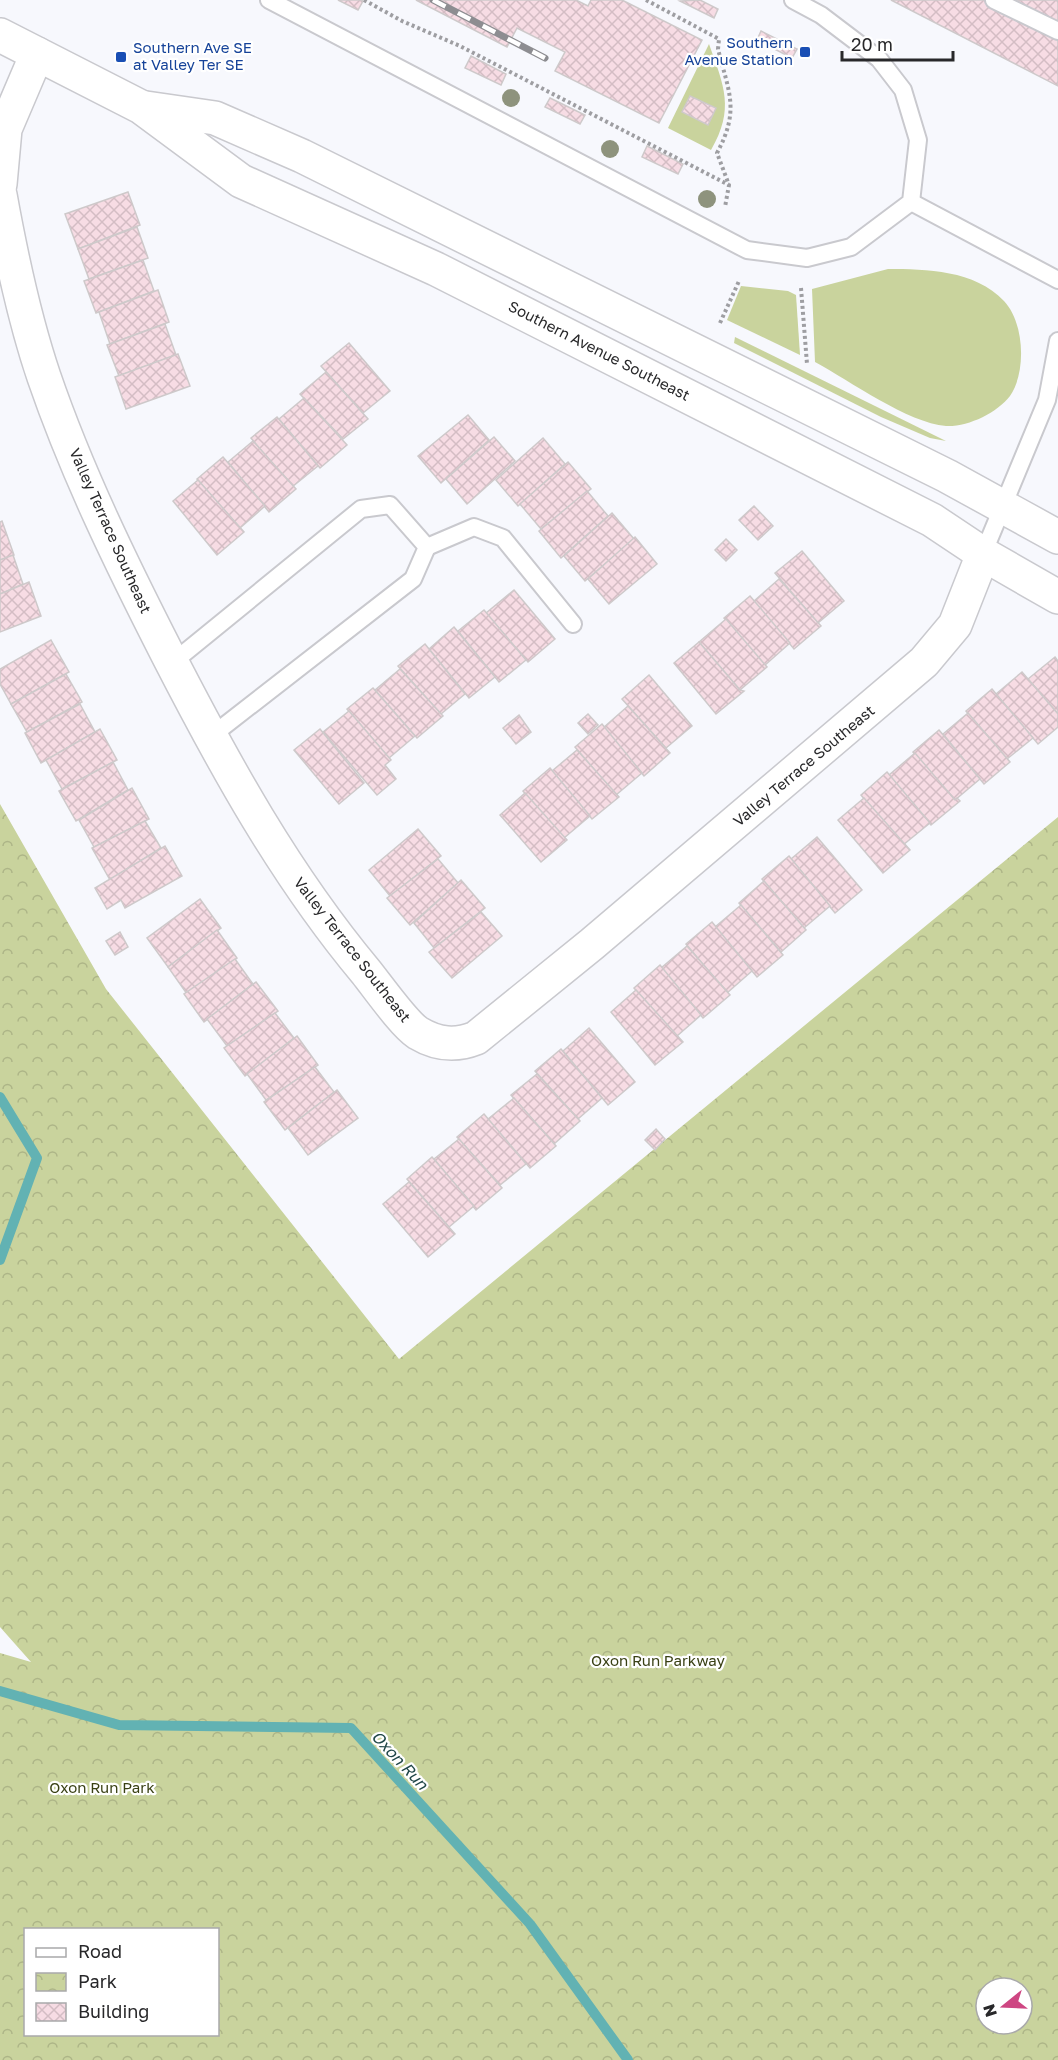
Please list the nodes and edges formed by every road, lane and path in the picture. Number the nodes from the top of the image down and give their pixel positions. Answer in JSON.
{"nodes":[{"id":1,"x":269,"y":0,"type":"edge"},
{"id":2,"x":364,"y":0,"type":"edge"},
{"id":3,"x":646,"y":0,"type":"edge"},
{"id":4,"x":793,"y":0,"type":"edge"},
{"id":5,"x":994,"y":0,"type":"edge"},
{"id":6,"x":1058,"y":31,"type":"edge"},
{"id":7,"x":0,"y":35,"type":"edge"},
{"id":8,"x":37,"y":54,"type":"junction"},
{"id":9,"x":141,"y":107,"type":"junction"},
{"id":10,"x":0,"y":184,"type":"edge"},
{"id":11,"x":729,"y":185,"type":"junction"},
{"id":12,"x":0,"y":195,"type":"edge"},
{"id":13,"x":911,"y":202,"type":"junction"},
{"id":14,"x":725,"y":207,"type":"dead end"},
{"id":15,"x":1058,"y":280,"type":"edge"},
{"id":16,"x":739,"y":281,"type":"dead end"},
{"id":17,"x":801,"y":288,"type":"dead end"},
{"id":18,"x":720,"y":323,"type":"dead end"},
{"id":19,"x":1058,"y":341,"type":"edge"},
{"id":20,"x":807,"y":364,"type":"dead end"},
{"id":21,"x":1004,"y":506,"type":"junction"},
{"id":22,"x":1058,"y":537,"type":"edge"},
{"id":23,"x":427,"y":548,"type":"junction"},
{"id":24,"x":983,"y":554,"type":"junction"},
{"id":25,"x":1058,"y":597,"type":"edge"},
{"id":26,"x":573,"y":624,"type":"dead end"},
{"id":27,"x":172,"y":663,"type":"junction"},
{"id":28,"x":210,"y":737,"type":"junction"}],
"edges":[{"from":1,"to":13,"type":"lane"},
{"from":2,"to":11,"type":"path"},
{"from":3,"to":11,"type":"path"},
{"from":4,"to":13,"type":"lane"},
{"from":5,"to":6,"type":"lane"},
{"from":7,"to":8,"type":"main road","name":"Southern Avenue Southeast"},
{"from":8,"to":9,"type":"main road","name":"Southern Avenue Southeast"},
{"from":8,"to":10,"type":"main road"},
{"from":9,"to":21,"type":"main road","name":"Southern Avenue Southeast"},
{"from":9,"to":24,"type":"main road","name":"Southern Avenue Southeast"},
{"from":11,"to":14,"type":"path"},
{"from":12,"to":27,"type":"main road","name":"Valley Terrace Southeast"},
{"from":13,"to":15,"type":"lane"},
{"from":16,"to":18,"type":"path"},
{"from":17,"to":20,"type":"path"},
{"from":19,"to":21,"type":"lane"},
{"from":21,"to":22,"type":"main road","name":"Southern Avenue Southeast"},
{"from":21,"to":24,"type":"lane"},
{"from":23,"to":26,"type":"lane"},
{"from":23,"to":27,"type":"lane"},
{"from":23,"to":28,"type":"lane"},
{"from":24,"to":25,"type":"main road","name":"Southern Avenue Southeast"},
{"from":24,"to":28,"type":"main road","name":"Valley Terrace Southeast"},
{"from":27,"to":28,"type":"main road","name":"Valley Terrace Southeast"}]}
